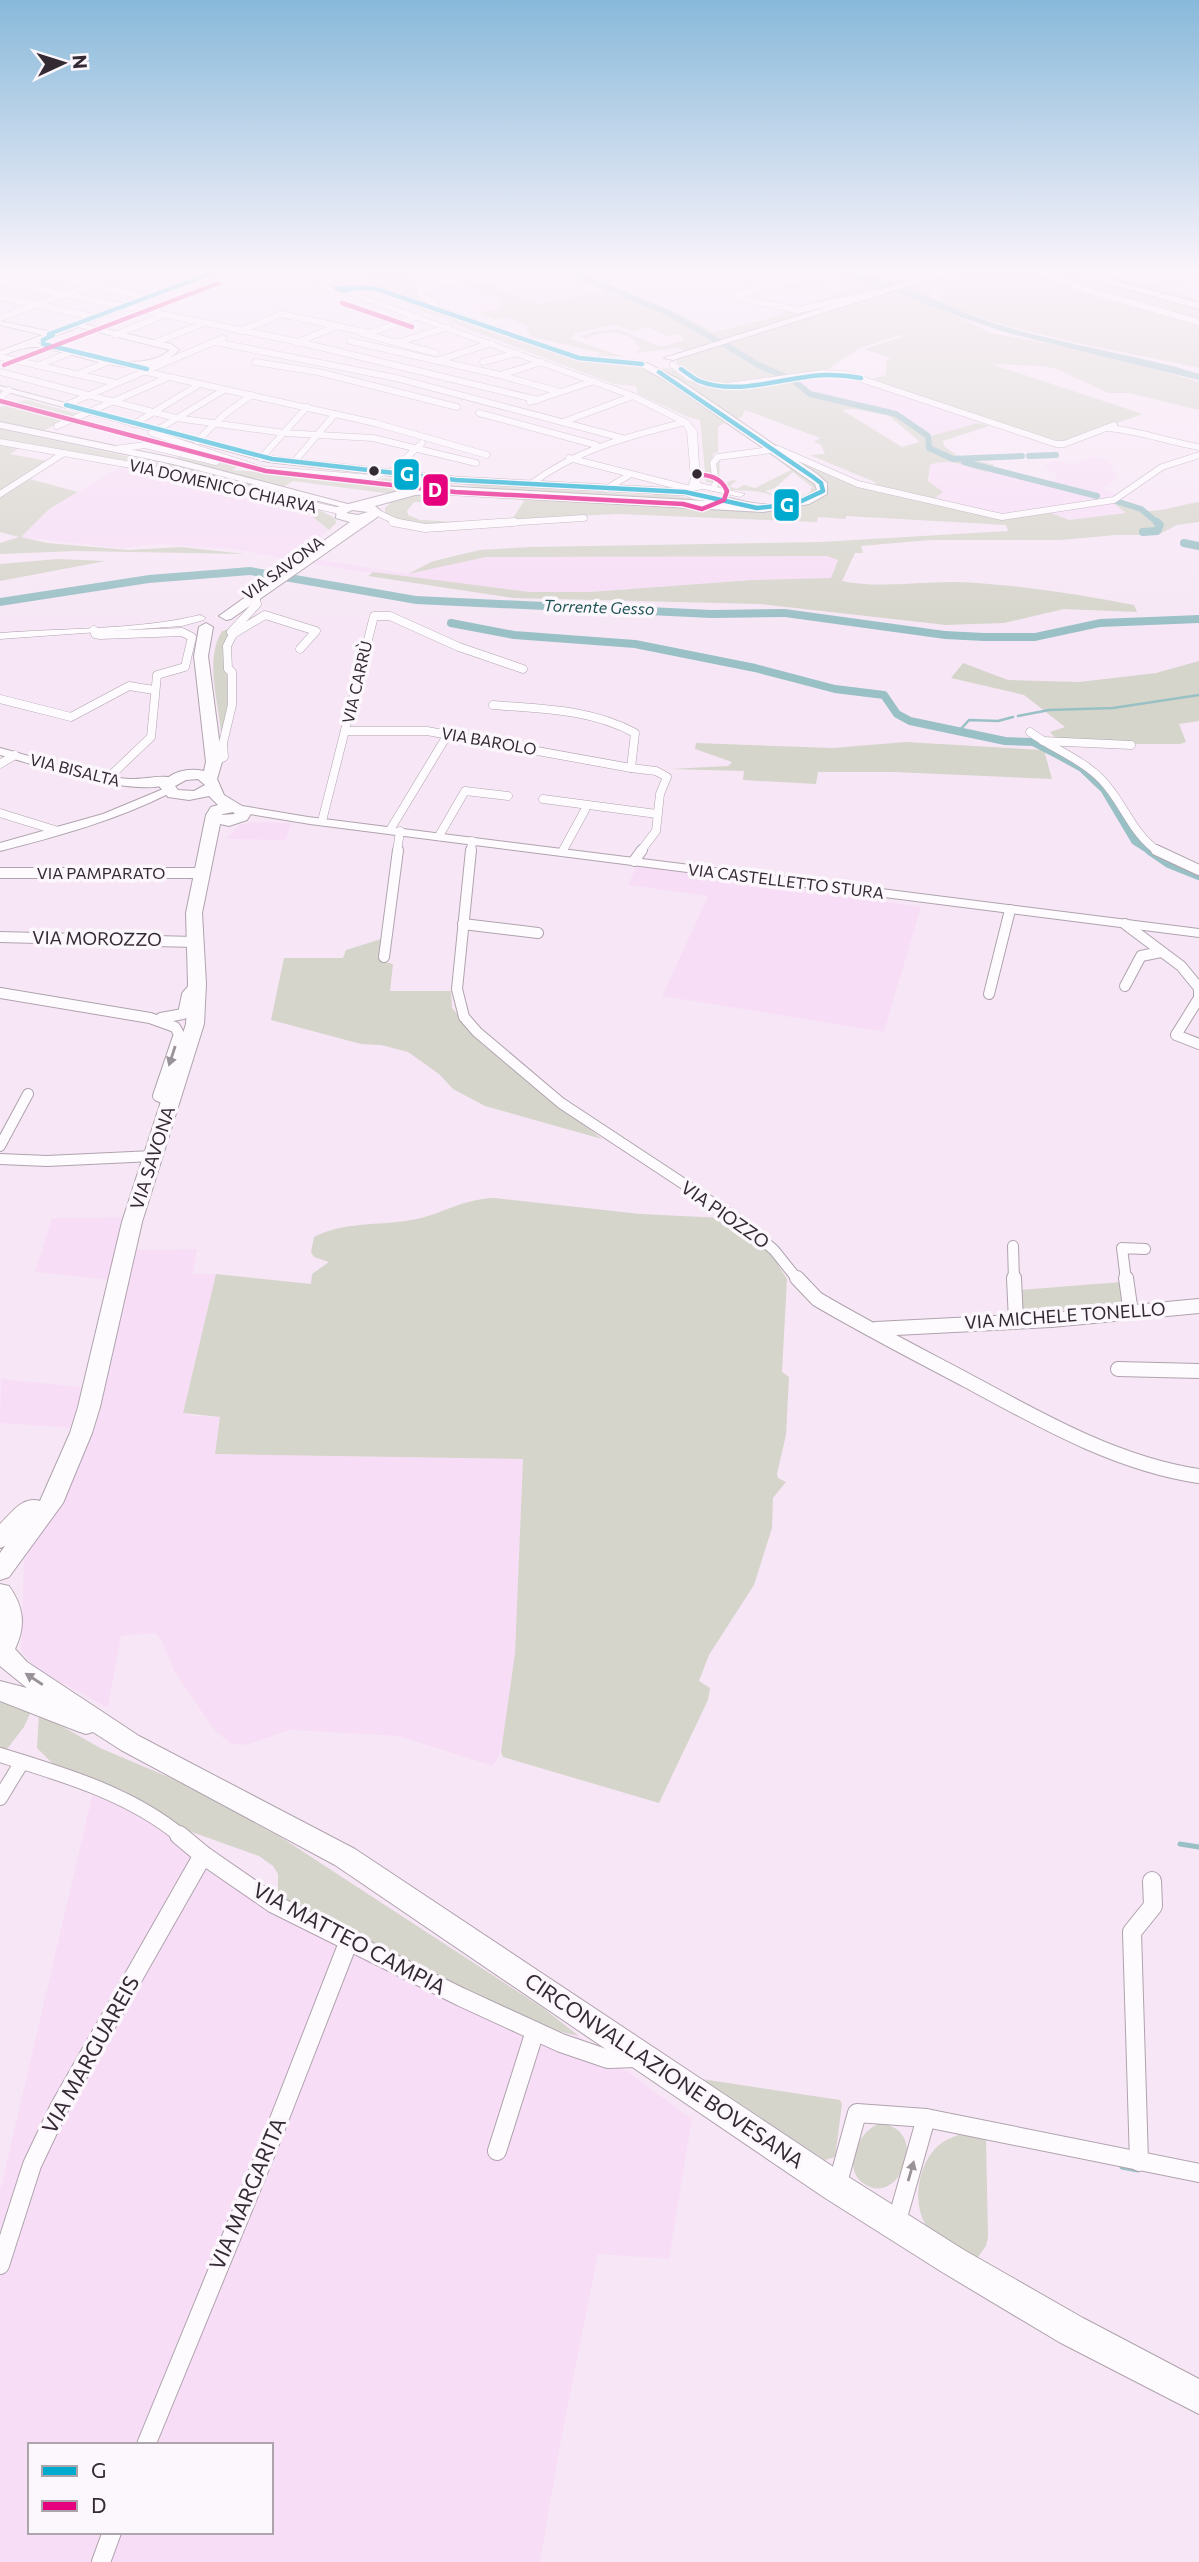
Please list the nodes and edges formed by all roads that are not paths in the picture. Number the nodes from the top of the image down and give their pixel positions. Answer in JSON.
{"nodes":[{"id":1,"x":14,"y":392,"type":"edge"},
{"id":2,"x":36,"y":392,"type":"edge"},
{"id":3,"x":77,"y":392,"type":"edge"},
{"id":4,"x":97,"y":392,"type":"edge"},
{"id":5,"x":136,"y":392,"type":"edge"},
{"id":6,"x":187,"y":392,"type":"edge"},
{"id":7,"x":222,"y":392,"type":"edge"},
{"id":8,"x":233,"y":392,"type":"edge"},
{"id":9,"x":398,"y":392,"type":"edge"},
{"id":10,"x":452,"y":392,"type":"edge"},
{"id":11,"x":456,"y":392,"type":"edge"},
{"id":12,"x":507,"y":392,"type":"edge"},
{"id":13,"x":560,"y":392,"type":"edge"},
{"id":14,"x":621,"y":392,"type":"edge"},
{"id":15,"x":695,"y":392,"type":"edge"},
{"id":16,"x":900,"y":392,"type":"edge"},
{"id":17,"x":27,"y":395,"type":"junction"},
{"id":18,"x":90,"y":395,"type":"junction"},
{"id":19,"x":251,"y":395,"type":"junction"},
{"id":20,"x":633,"y":396,"type":"junction"},
{"id":21,"x":430,"y":399,"type":"junction"},
{"id":22,"x":538,"y":400,"type":"junction"},
{"id":23,"x":115,"y":401,"type":"junction"},
{"id":24,"x":66,"y":405,"type":"junction"},
{"id":25,"x":307,"y":407,"type":"junction"},
{"id":26,"x":513,"y":407,"type":"junction"},
{"id":27,"x":90,"y":412,"type":"junction"},
{"id":28,"x":153,"y":412,"type":"junction"},
{"id":29,"x":480,"y":413,"type":"junction"},
{"id":30,"x":335,"y":414,"type":"junction"},
{"id":31,"x":176,"y":418,"type":"junction"},
{"id":32,"x":564,"y":422,"type":"junction"},
{"id":33,"x":685,"y":422,"type":"junction"},
{"id":34,"x":215,"y":423,"type":"junction"},
{"id":35,"x":134,"y":424,"type":"junction"},
{"id":36,"x":0,"y":425,"type":"edge"},
{"id":37,"x":57,"y":426,"type":"dead end"},
{"id":38,"x":156,"y":430,"type":"junction"},
{"id":39,"x":540,"y":430,"type":"junction"},
{"id":40,"x":284,"y":432,"type":"junction"},
{"id":41,"x":316,"y":436,"type":"junction"},
{"id":42,"x":427,"y":438,"type":"junction"},
{"id":43,"x":622,"y":438,"type":"junction"},
{"id":44,"x":197,"y":441,"type":"junction"},
{"id":45,"x":0,"y":442,"type":"edge"},
{"id":46,"x":597,"y":445,"type":"junction"},
{"id":47,"x":1199,"y":447,"type":"edge"},
{"id":48,"x":131,"y":449,"type":"junction"},
{"id":49,"x":417,"y":449,"type":"junction"},
{"id":50,"x":772,"y":449,"type":"junction"},
{"id":51,"x":64,"y":453,"type":"junction"},
{"id":52,"x":167,"y":454,"type":"junction"},
{"id":53,"x":1199,"y":455,"type":"edge"},
{"id":54,"x":261,"y":458,"type":"junction"},
{"id":55,"x":569,"y":458,"type":"junction"},
{"id":56,"x":294,"y":462,"type":"junction"},
{"id":57,"x":476,"y":463,"type":"junction"},
{"id":58,"x":221,"y":464,"type":"junction"},
{"id":59,"x":250,"y":466,"type":"junction"},
{"id":60,"x":387,"y":472,"type":"junction"},
{"id":61,"x":631,"y":474,"type":"junction"},
{"id":62,"x":456,"y":481,"type":"junction"},
{"id":63,"x":531,"y":484,"type":"junction"},
{"id":64,"x":606,"y":489,"type":"junction"},
{"id":65,"x":700,"y":490,"type":"junction"},
{"id":66,"x":0,"y":494,"type":"edge"},
{"id":67,"x":358,"y":512,"type":"junction"},
{"id":68,"x":584,"y":518,"type":"dead end"},
{"id":69,"x":502,"y":524,"type":"joint"},
{"id":70,"x":258,"y":592,"type":"junction"},
{"id":71,"x":211,"y":621,"type":"junction"},
{"id":72,"x":94,"y":630,"type":"junction"},
{"id":73,"x":233,"y":634,"type":"junction"},
{"id":74,"x":0,"y":636,"type":"edge"},
{"id":75,"x":300,"y":649,"type":"dead end"},
{"id":76,"x":523,"y":668,"type":"dead end"},
{"id":77,"x":154,"y":690,"type":"junction"},
{"id":78,"x":0,"y":699,"type":"edge"},
{"id":79,"x":493,"y":705,"type":"dead end"},
{"id":80,"x":345,"y":731,"type":"junction"},
{"id":81,"x":1030,"y":732,"type":"dead end"},
{"id":82,"x":448,"y":734,"type":"junction"},
{"id":83,"x":1043,"y":741,"type":"junction"},
{"id":84,"x":1131,"y":745,"type":"dead end"},
{"id":85,"x":0,"y":751,"type":"edge"},
{"id":86,"x":15,"y":755,"type":"junction"},
{"id":87,"x":212,"y":755,"type":"junction"},
{"id":88,"x":0,"y":764,"type":"edge"},
{"id":89,"x":631,"y":768,"type":"junction"},
{"id":90,"x":107,"y":779,"type":"junction"},
{"id":91,"x":210,"y":783,"type":"junction"},
{"id":92,"x":176,"y":788,"type":"junction"},
{"id":93,"x":508,"y":796,"type":"dead end"},
{"id":94,"x":543,"y":799,"type":"dead end"},
{"id":95,"x":584,"y":810,"type":"dead end"},
{"id":96,"x":0,"y":814,"type":"edge"},
{"id":97,"x":237,"y":814,"type":"junction"},
{"id":98,"x":657,"y":814,"type":"junction"},
{"id":99,"x":214,"y":815,"type":"junction"},
{"id":100,"x":312,"y":820,"type":"junction"},
{"id":101,"x":58,"y":831,"type":"junction"},
{"id":102,"x":395,"y":831,"type":"junction"},
{"id":103,"x":439,"y":836,"type":"junction"},
{"id":104,"x":472,"y":841,"type":"junction"},
{"id":105,"x":208,"y":846,"type":"junction"},
{"id":106,"x":0,"y":847,"type":"edge"},
{"id":107,"x":562,"y":852,"type":"junction"},
{"id":108,"x":634,"y":862,"type":"junction"},
{"id":109,"x":1199,"y":870,"type":"edge"},
{"id":110,"x":0,"y":873,"type":"edge"},
{"id":111,"x":201,"y":873,"type":"junction"},
{"id":112,"x":1010,"y":910,"type":"junction"},
{"id":113,"x":463,"y":924,"type":"junction"},
{"id":114,"x":1125,"y":924,"type":"junction"},
{"id":115,"x":538,"y":933,"type":"dead end"},
{"id":116,"x":1199,"y":933,"type":"edge"},
{"id":117,"x":0,"y":937,"type":"edge"},
{"id":118,"x":194,"y":942,"type":"junction"},
{"id":119,"x":1161,"y":951,"type":"junction"},
{"id":120,"x":384,"y":957,"type":"dead end"},
{"id":121,"x":197,"y":984,"type":"junction"},
{"id":122,"x":1125,"y":986,"type":"dead end"},
{"id":123,"x":1199,"y":988,"type":"edge"},
{"id":124,"x":0,"y":993,"type":"edge"},
{"id":125,"x":989,"y":993,"type":"dead end"},
{"id":126,"x":150,"y":1018,"type":"junction"},
{"id":127,"x":1199,"y":1044,"type":"edge"},
{"id":128,"x":28,"y":1094,"type":"dead end"},
{"id":129,"x":171,"y":1102,"type":"junction"},
{"id":130,"x":0,"y":1146,"type":"edge"},
{"id":131,"x":153,"y":1156,"type":"junction"},
{"id":132,"x":0,"y":1159,"type":"edge"},
{"id":133,"x":1013,"y":1246,"type":"dead end"},
{"id":134,"x":1145,"y":1249,"type":"dead end"},
{"id":135,"x":1199,"y":1306,"type":"edge"},
{"id":136,"x":1131,"y":1313,"type":"junction"},
{"id":137,"x":1016,"y":1321,"type":"junction"},
{"id":138,"x":930,"y":1326,"type":"junction"},
{"id":139,"x":869,"y":1328,"type":"junction"},
{"id":140,"x":887,"y":1337,"type":"junction"},
{"id":141,"x":914,"y":1352,"type":"junction"},
{"id":142,"x":1118,"y":1369,"type":"dead end"},
{"id":143,"x":1199,"y":1371,"type":"edge"},
{"id":144,"x":67,"y":1466,"type":"junction"},
{"id":145,"x":1199,"y":1476,"type":"edge"},
{"id":146,"x":0,"y":1539,"type":"edge"},
{"id":147,"x":0,"y":1571,"type":"edge"},
{"id":148,"x":0,"y":1593,"type":"edge"},
{"id":149,"x":1,"y":1653,"type":"edge"},
{"id":150,"x":0,"y":1691,"type":"edge"},
{"id":151,"x":66,"y":1708,"type":"junction"},
{"id":152,"x":0,"y":1755,"type":"edge"},
{"id":153,"x":22,"y":1762,"type":"junction"},
{"id":154,"x":55,"y":1772,"type":"joint"},
{"id":155,"x":110,"y":1793,"type":"joint"},
{"id":156,"x":0,"y":1798,"type":"edge"},
{"id":157,"x":203,"y":1855,"type":"junction"},
{"id":158,"x":1152,"y":1881,"type":"dead end"},
{"id":159,"x":348,"y":1943,"type":"junction"},
{"id":160,"x":535,"y":2031,"type":"junction"},
{"id":161,"x":643,"y":2057,"type":"junction"},
{"id":162,"x":926,"y":2118,"type":"junction"},
{"id":163,"x":497,"y":2151,"type":"dead end"},
{"id":164,"x":1139,"y":2162,"type":"junction"},
{"id":165,"x":1199,"y":2173,"type":"edge"},
{"id":166,"x":836,"y":2187,"type":"junction"},
{"id":167,"x":896,"y":2225,"type":"junction"},
{"id":168,"x":0,"y":2265,"type":"edge"},
{"id":169,"x":1199,"y":2398,"type":"edge"},
{"id":170,"x":147,"y":2443,"type":"edge"},
{"id":171,"x":111,"y":2534,"type":"edge"},
{"id":172,"x":101,"y":2562,"type":"edge"}],
"edges":[{"from":1,"to":17,"type":"street"},
{"from":2,"to":17,"type":"street"},
{"from":3,"to":18,"type":"street"},
{"from":4,"to":18,"type":"street"},
{"from":5,"to":23,"type":"street"},
{"from":6,"to":28,"type":"street"},
{"from":7,"to":31,"type":"street"},
{"from":8,"to":19,"type":"street"},
{"from":9,"to":21,"type":"street"},
{"from":10,"to":21,"type":"street"},
{"from":11,"to":26,"type":"street"},
{"from":12,"to":22,"type":"street"},
{"from":13,"to":22,"type":"street"},
{"from":14,"to":20,"type":"main road"},
{"from":15,"to":50,"type":"main road"},
{"from":16,"to":47,"type":"street"},
{"from":17,"to":24,"type":"street"},
{"from":18,"to":23,"type":"street"},
{"from":18,"to":24,"type":"street"},
{"from":19,"to":25,"type":"street"},
{"from":19,"to":34,"type":"street"},
{"from":20,"to":32,"type":"street"},
{"from":20,"to":33,"type":"main road"},
{"from":21,"to":29,"type":"street"},
{"from":22,"to":26,"type":"street"},
{"from":23,"to":27,"type":"street"},
{"from":23,"to":28,"type":"street"},
{"from":24,"to":27,"type":"street"},
{"from":25,"to":30,"type":"street"},
{"from":25,"to":40,"type":"street"},
{"from":26,"to":29,"type":"street"},
{"from":26,"to":32,"type":"street"},
{"from":27,"to":35,"type":"street"},
{"from":27,"to":37,"type":"street"},
{"from":28,"to":31,"type":"street"},
{"from":28,"to":35,"type":"street"},
{"from":29,"to":39,"type":"street"},
{"from":30,"to":41,"type":"street"},
{"from":30,"to":42,"type":"street"},
{"from":31,"to":34,"type":"street"},
{"from":31,"to":38,"type":"street"},
{"from":32,"to":39,"type":"street"},
{"from":32,"to":43,"type":"street"},
{"from":33,"to":43,"type":"street"},
{"from":33,"to":65,"type":"main road"},
{"from":34,"to":40,"type":"street"},
{"from":34,"to":44,"type":"street"},
{"from":35,"to":38,"type":"street"},
{"from":36,"to":48,"type":"street"},
{"from":38,"to":44,"type":"street"},
{"from":38,"to":59,"type":"street"},
{"from":39,"to":46,"type":"street"},
{"from":40,"to":41,"type":"street"},
{"from":40,"to":54,"type":"street"},
{"from":41,"to":49,"type":"street"},
{"from":41,"to":56,"type":"street"},
{"from":42,"to":49,"type":"street"},
{"from":42,"to":57,"type":"street"},
{"from":43,"to":46,"type":"street"},
{"from":44,"to":54,"type":"street"},
{"from":45,"to":51,"type":"street","name":"VIA DOMENICO CHIARVA"},
{"from":46,"to":55,"type":"street"},
{"from":48,"to":52,"type":"street"},
{"from":48,"to":58,"type":"street"},
{"from":49,"to":57,"type":"street"},
{"from":49,"to":60,"type":"street"},
{"from":50,"to":53,"type":"street"},
{"from":50,"to":65,"type":"street"},
{"from":50,"to":65,"type":"main road"},
{"from":51,"to":66,"type":"street"},
{"from":51,"to":67,"type":"street","name":"VIA DOMENICO CHIARVA"},
{"from":52,"to":58,"type":"street"},
{"from":52,"to":67,"type":"street"},
{"from":54,"to":56,"type":"street"},
{"from":55,"to":61,"type":"street"},
{"from":55,"to":63,"type":"street"},
{"from":56,"to":60,"type":"street"},
{"from":57,"to":62,"type":"street"},
{"from":58,"to":59,"type":"street"},
{"from":59,"to":60,"type":"street"},
{"from":60,"to":62,"type":"street"},
{"from":61,"to":64,"type":"street"},
{"from":61,"to":65,"type":"street"},
{"from":62,"to":63,"type":"street"},
{"from":63,"to":64,"type":"street"},
{"from":64,"to":65,"type":"street"},
{"from":65,"to":67,"type":"main road","name":"VIA SAVONA"},
{"from":67,"to":69,"type":"street"},
{"from":67,"to":70,"type":"main road","name":"VIA SAVONA"},
{"from":68,"to":69,"type":"street"},
{"from":70,"to":71,"type":"main road","name":"VIA SAVONA"},
{"from":70,"to":73,"type":"street","name":"VIA SAVONA"},
{"from":71,"to":72,"type":"main road"},
{"from":71,"to":87,"type":"main road"},
{"from":72,"to":74,"type":"main road"},
{"from":72,"to":77,"type":"street"},
{"from":73,"to":75,"type":"street","name":"VIA SAVONA"},
{"from":73,"to":87,"type":"street"},
{"from":76,"to":80,"type":"street","name":"VIA CARRÙ"},
{"from":77,"to":78,"type":"street"},
{"from":77,"to":90,"type":"street"},
{"from":79,"to":89,"type":"street"},
{"from":80,"to":82,"type":"street","name":"VIA BAROLO"},
{"from":80,"to":100,"type":"street","name":"VIA CARRÙ"},
{"from":81,"to":83,"type":"street"},
{"from":82,"to":89,"type":"street","name":"VIA BAROLO"},
{"from":82,"to":102,"type":"street"},
{"from":83,"to":84,"type":"street"},
{"from":83,"to":109,"type":"street"},
{"from":85,"to":86,"type":"street","name":"VIA BISALTA"},
{"from":86,"to":88,"type":"street"},
{"from":86,"to":90,"type":"street","name":"VIA BISALTA"},
{"from":87,"to":91,"type":"main road"},
{"from":87,"to":92,"type":"main road"},
{"from":89,"to":98,"type":"street","name":"VIA BAROLO"},
{"from":90,"to":92,"type":"street","name":"VIA BISALTA"},
{"from":91,"to":92,"type":"main road"},
{"from":91,"to":97,"type":"main road"},
{"from":92,"to":99,"type":"main road"},
{"from":92,"to":101,"type":"street"},
{"from":93,"to":103,"type":"street"},
{"from":94,"to":98,"type":"street"},
{"from":95,"to":107,"type":"street"},
{"from":96,"to":101,"type":"street"},
{"from":97,"to":99,"type":"main road"},
{"from":97,"to":100,"type":"street","name":"VIA CASTELLETTO STURA"},
{"from":97,"to":105,"type":"main road"},
{"from":98,"to":108,"type":"street","name":"VIA BAROLO"},
{"from":99,"to":105,"type":"main road","name":"VIA SAVONA"},
{"from":100,"to":102,"type":"street","name":"VIA CASTELLETTO STURA"},
{"from":101,"to":106,"type":"street"},
{"from":102,"to":103,"type":"street","name":"VIA CASTELLETTO STURA"},
{"from":102,"to":120,"type":"street"},
{"from":103,"to":104,"type":"street","name":"VIA CASTELLETTO STURA"},
{"from":104,"to":107,"type":"street","name":"VIA CASTELLETTO STURA"},
{"from":104,"to":113,"type":"street","name":"VIA PIOZZO"},
{"from":105,"to":111,"type":"main road","name":"VIA SAVONA"},
{"from":107,"to":108,"type":"street","name":"VIA CASTELLETTO STURA"},
{"from":108,"to":112,"type":"street","name":"VIA CASTELLETTO STURA"},
{"from":110,"to":111,"type":"street","name":"VIA PAMPARATO"},
{"from":111,"to":118,"type":"main road","name":"VIA SAVONA"},
{"from":112,"to":114,"type":"street","name":"VIA CASTELLETTO STURA"},
{"from":112,"to":125,"type":"street"},
{"from":113,"to":115,"type":"street"},
{"from":113,"to":139,"type":"street","name":"VIA PIOZZO"},
{"from":114,"to":116,"type":"street","name":"VIA CASTELLETTO STURA"},
{"from":114,"to":119,"type":"street"},
{"from":117,"to":118,"type":"street","name":"VIA MOROZZO"},
{"from":118,"to":121,"type":"main road","name":"VIA SAVONA"},
{"from":119,"to":122,"type":"street"},
{"from":119,"to":123,"type":"street"},
{"from":121,"to":126,"type":"street"},
{"from":121,"to":129,"type":"main road","name":"VIA SAVONA"},
{"from":123,"to":127,"type":"street"},
{"from":124,"to":126,"type":"street"},
{"from":126,"to":129,"type":"street","one_way":true},
{"from":128,"to":130,"type":"street"},
{"from":129,"to":131,"type":"main road","name":"VIA SAVONA"},
{"from":131,"to":132,"type":"street"},
{"from":131,"to":144,"type":"main road","name":"VIA SAVONA"},
{"from":133,"to":137,"type":"street"},
{"from":134,"to":136,"type":"street"},
{"from":135,"to":136,"type":"street","name":"VIA MICHELE TONELLO"},
{"from":136,"to":137,"type":"street","name":"VIA MICHELE TONELLO"},
{"from":137,"to":138,"type":"street","name":"VIA MICHELE TONELLO"},
{"from":138,"to":139,"type":"street","name":"VIA MICHELE TONELLO"},
{"from":138,"to":140,"type":"street","name":"VIA MICHELE TONELLO"},
{"from":138,"to":141,"type":"street"},
{"from":139,"to":140,"type":"street","name":"VIA PIOZZO"},
{"from":140,"to":141,"type":"street","name":"VIA PIOZZO"},
{"from":141,"to":145,"type":"street","name":"VIA PIOZZO"},
{"from":142,"to":143,"type":"street"},
{"from":144,"to":146,"type":"main road","name":"VIA SAVONA"},
{"from":144,"to":147,"type":"main road","name":"VIA SAVONA"},
{"from":148,"to":149,"type":"main road"},
{"from":151,"to":149,"type":"main road","name":"CIRCONVALLAZIONE BOVESANA","one_way":true},
{"from":150,"to":151,"type":"main road","name":"CIRCONVALLAZIONE BOVESANA"},
{"from":151,"to":161,"type":"main road","name":"CIRCONVALLAZIONE BOVESANA"},
{"from":152,"to":153,"type":"street","name":"VIA MATTEO CAMPIA"},
{"from":153,"to":154,"type":"street","name":"VIA MATTEO CAMPIA"},
{"from":153,"to":156,"type":"street"},
{"from":154,"to":155,"type":"street","name":"VIA MATTEO CAMPIA"},
{"from":155,"to":157,"type":"street","name":"VIA MATTEO CAMPIA"},
{"from":157,"to":159,"type":"street","name":"VIA MATTEO CAMPIA"},
{"from":157,"to":168,"type":"street","name":"VIA MARGUAREIS"},
{"from":158,"to":164,"type":"street"},
{"from":159,"to":160,"type":"street","name":"VIA MATTEO CAMPIA"},
{"from":159,"to":170,"type":"street","name":"VIA MARGARITA"},
{"from":160,"to":161,"type":"street","name":"VIA MATTEO CAMPIA"},
{"from":160,"to":163,"type":"street"},
{"from":161,"to":166,"type":"main road","name":"CIRCONVALLAZIONE BOVESANA"},
{"from":162,"to":164,"type":"street"},
{"from":162,"to":166,"type":"street"},
{"from":167,"to":162,"type":"street","one_way":true},
{"from":164,"to":165,"type":"street"},
{"from":166,"to":167,"type":"main road","name":"CIRCONVALLAZIONE BOVESANA"},
{"from":167,"to":169,"type":"main road","name":"CIRCONVALLAZIONE BOVESANA"},
{"from":171,"to":172,"type":"street"}]}
